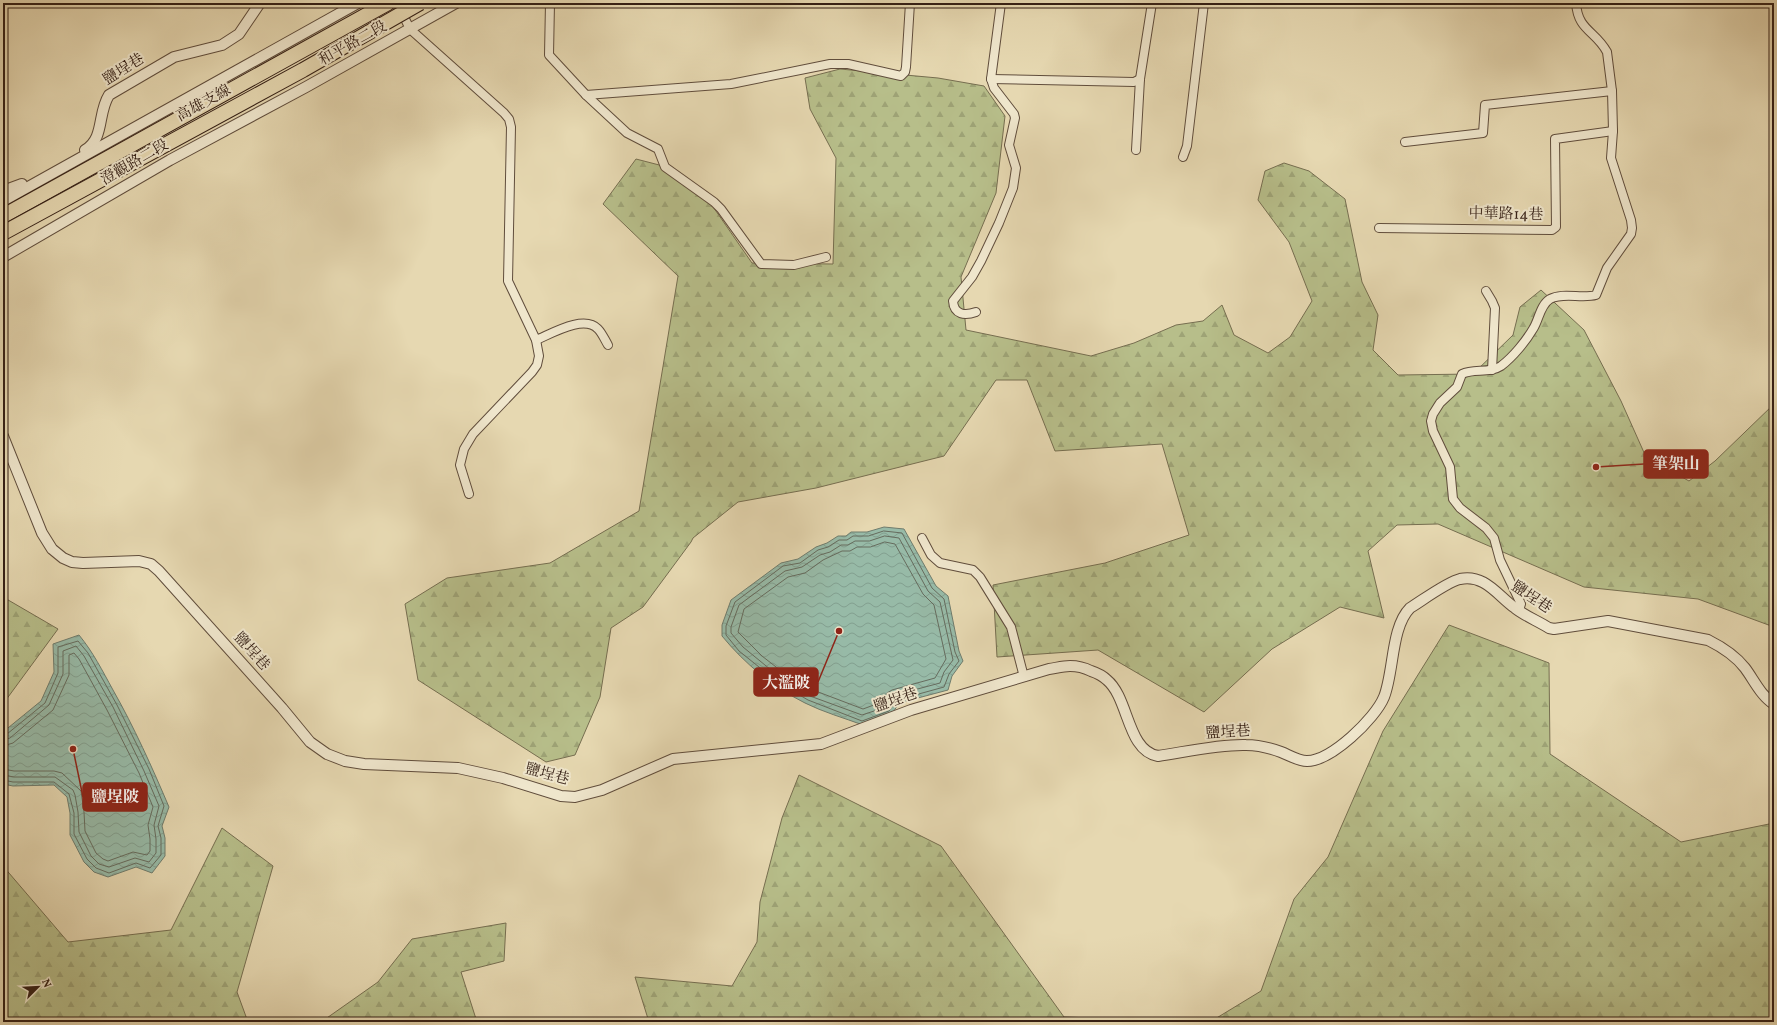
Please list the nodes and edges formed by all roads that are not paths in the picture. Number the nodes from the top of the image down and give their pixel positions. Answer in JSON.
{"nodes":[{"id":1,"x":260,"y":3,"type":"edge"},
{"id":2,"x":358,"y":3,"type":"edge"},
{"id":3,"x":388,"y":3,"type":"edge"},
{"id":4,"x":397,"y":3,"type":"edge"},
{"id":5,"x":420,"y":3,"type":"edge"},
{"id":6,"x":456,"y":3,"type":"edge"},
{"id":7,"x":550,"y":3,"type":"edge"},
{"id":8,"x":910,"y":3,"type":"edge"},
{"id":9,"x":1001,"y":3,"type":"edge"},
{"id":10,"x":1152,"y":3,"type":"edge"},
{"id":11,"x":1204,"y":3,"type":"edge"},
{"id":12,"x":1576,"y":3,"type":"edge"},
{"id":13,"x":410,"y":30,"type":"junction"},
{"id":14,"x":1140,"y":79,"type":"junction"},
{"id":15,"x":991,"y":80,"type":"junction"},
{"id":16,"x":306,"y":87,"type":"joint"},
{"id":17,"x":1612,"y":91,"type":"junction"},
{"id":18,"x":586,"y":95,"type":"junction"},
{"id":19,"x":1613,"y":132,"type":"junction"},
{"id":20,"x":1405,"y":142,"type":"dead end"},
{"id":21,"x":1136,"y":150,"type":"dead end"},
{"id":22,"x":1183,"y":157,"type":"dead end"},
{"id":23,"x":3,"y":191,"type":"edge"},
{"id":24,"x":3,"y":200,"type":"edge"},
{"id":25,"x":3,"y":216,"type":"edge"},
{"id":26,"x":1379,"y":228,"type":"dead end"},
{"id":27,"x":3,"y":233,"type":"edge"},
{"id":28,"x":3,"y":257,"type":"edge"},
{"id":29,"x":826,"y":257,"type":"dead end"},
{"id":30,"x":1486,"y":291,"type":"dead end"},
{"id":31,"x":976,"y":312,"type":"dead end"},
{"id":32,"x":536,"y":340,"type":"junction"},
{"id":33,"x":608,"y":345,"type":"dead end"},
{"id":34,"x":1492,"y":370,"type":"junction"},
{"id":35,"x":3,"y":436,"type":"edge"},
{"id":36,"x":469,"y":494,"type":"dead end"},
{"id":37,"x":922,"y":538,"type":"dead end"},
{"id":38,"x":1515,"y":608,"type":"junction"},
{"id":39,"x":1024,"y":676,"type":"junction"},
{"id":40,"x":1774,"y":704,"type":"edge"}],
"edges":[{"from":1,"to":23,"type":"street","name":"鹽埕巷"},
{"from":2,"to":24,"type":"street","name":"澄觀路二段"},
{"from":3,"to":25,"type":"highway","name":"高雄支線"},
{"from":4,"to":13,"type":"street"},
{"from":5,"to":27,"type":"highway","name":"高雄支線","bridge":true},
{"from":6,"to":13,"type":"street","name":"和平路二段"},
{"from":7,"to":18,"type":"street"},
{"from":8,"to":18,"type":"street"},
{"from":9,"to":15,"type":"street"},
{"from":10,"to":14,"type":"street"},
{"from":11,"to":22,"type":"street"},
{"from":12,"to":17,"type":"street"},
{"from":13,"to":16,"type":"street","name":"和平路二段"},
{"from":13,"to":32,"type":"street"},
{"from":14,"to":15,"type":"street"},
{"from":14,"to":21,"type":"street"},
{"from":15,"to":31,"type":"street"},
{"from":16,"to":28,"type":"street","name":"澄觀路二段"},
{"from":17,"to":19,"type":"street"},
{"from":17,"to":20,"type":"street"},
{"from":18,"to":29,"type":"street"},
{"from":19,"to":26,"type":"street","name":"中華路14巷"},
{"from":19,"to":34,"type":"street"},
{"from":30,"to":34,"type":"street"},
{"from":32,"to":33,"type":"street"},
{"from":32,"to":36,"type":"street"},
{"from":34,"to":38,"type":"street"},
{"from":35,"to":39,"type":"street","name":"鹽埕巷"},
{"from":37,"to":39,"type":"street"},
{"from":38,"to":39,"type":"street","name":"鹽埕巷"},
{"from":38,"to":40,"type":"street","name":"鹽埕巷"}]}
